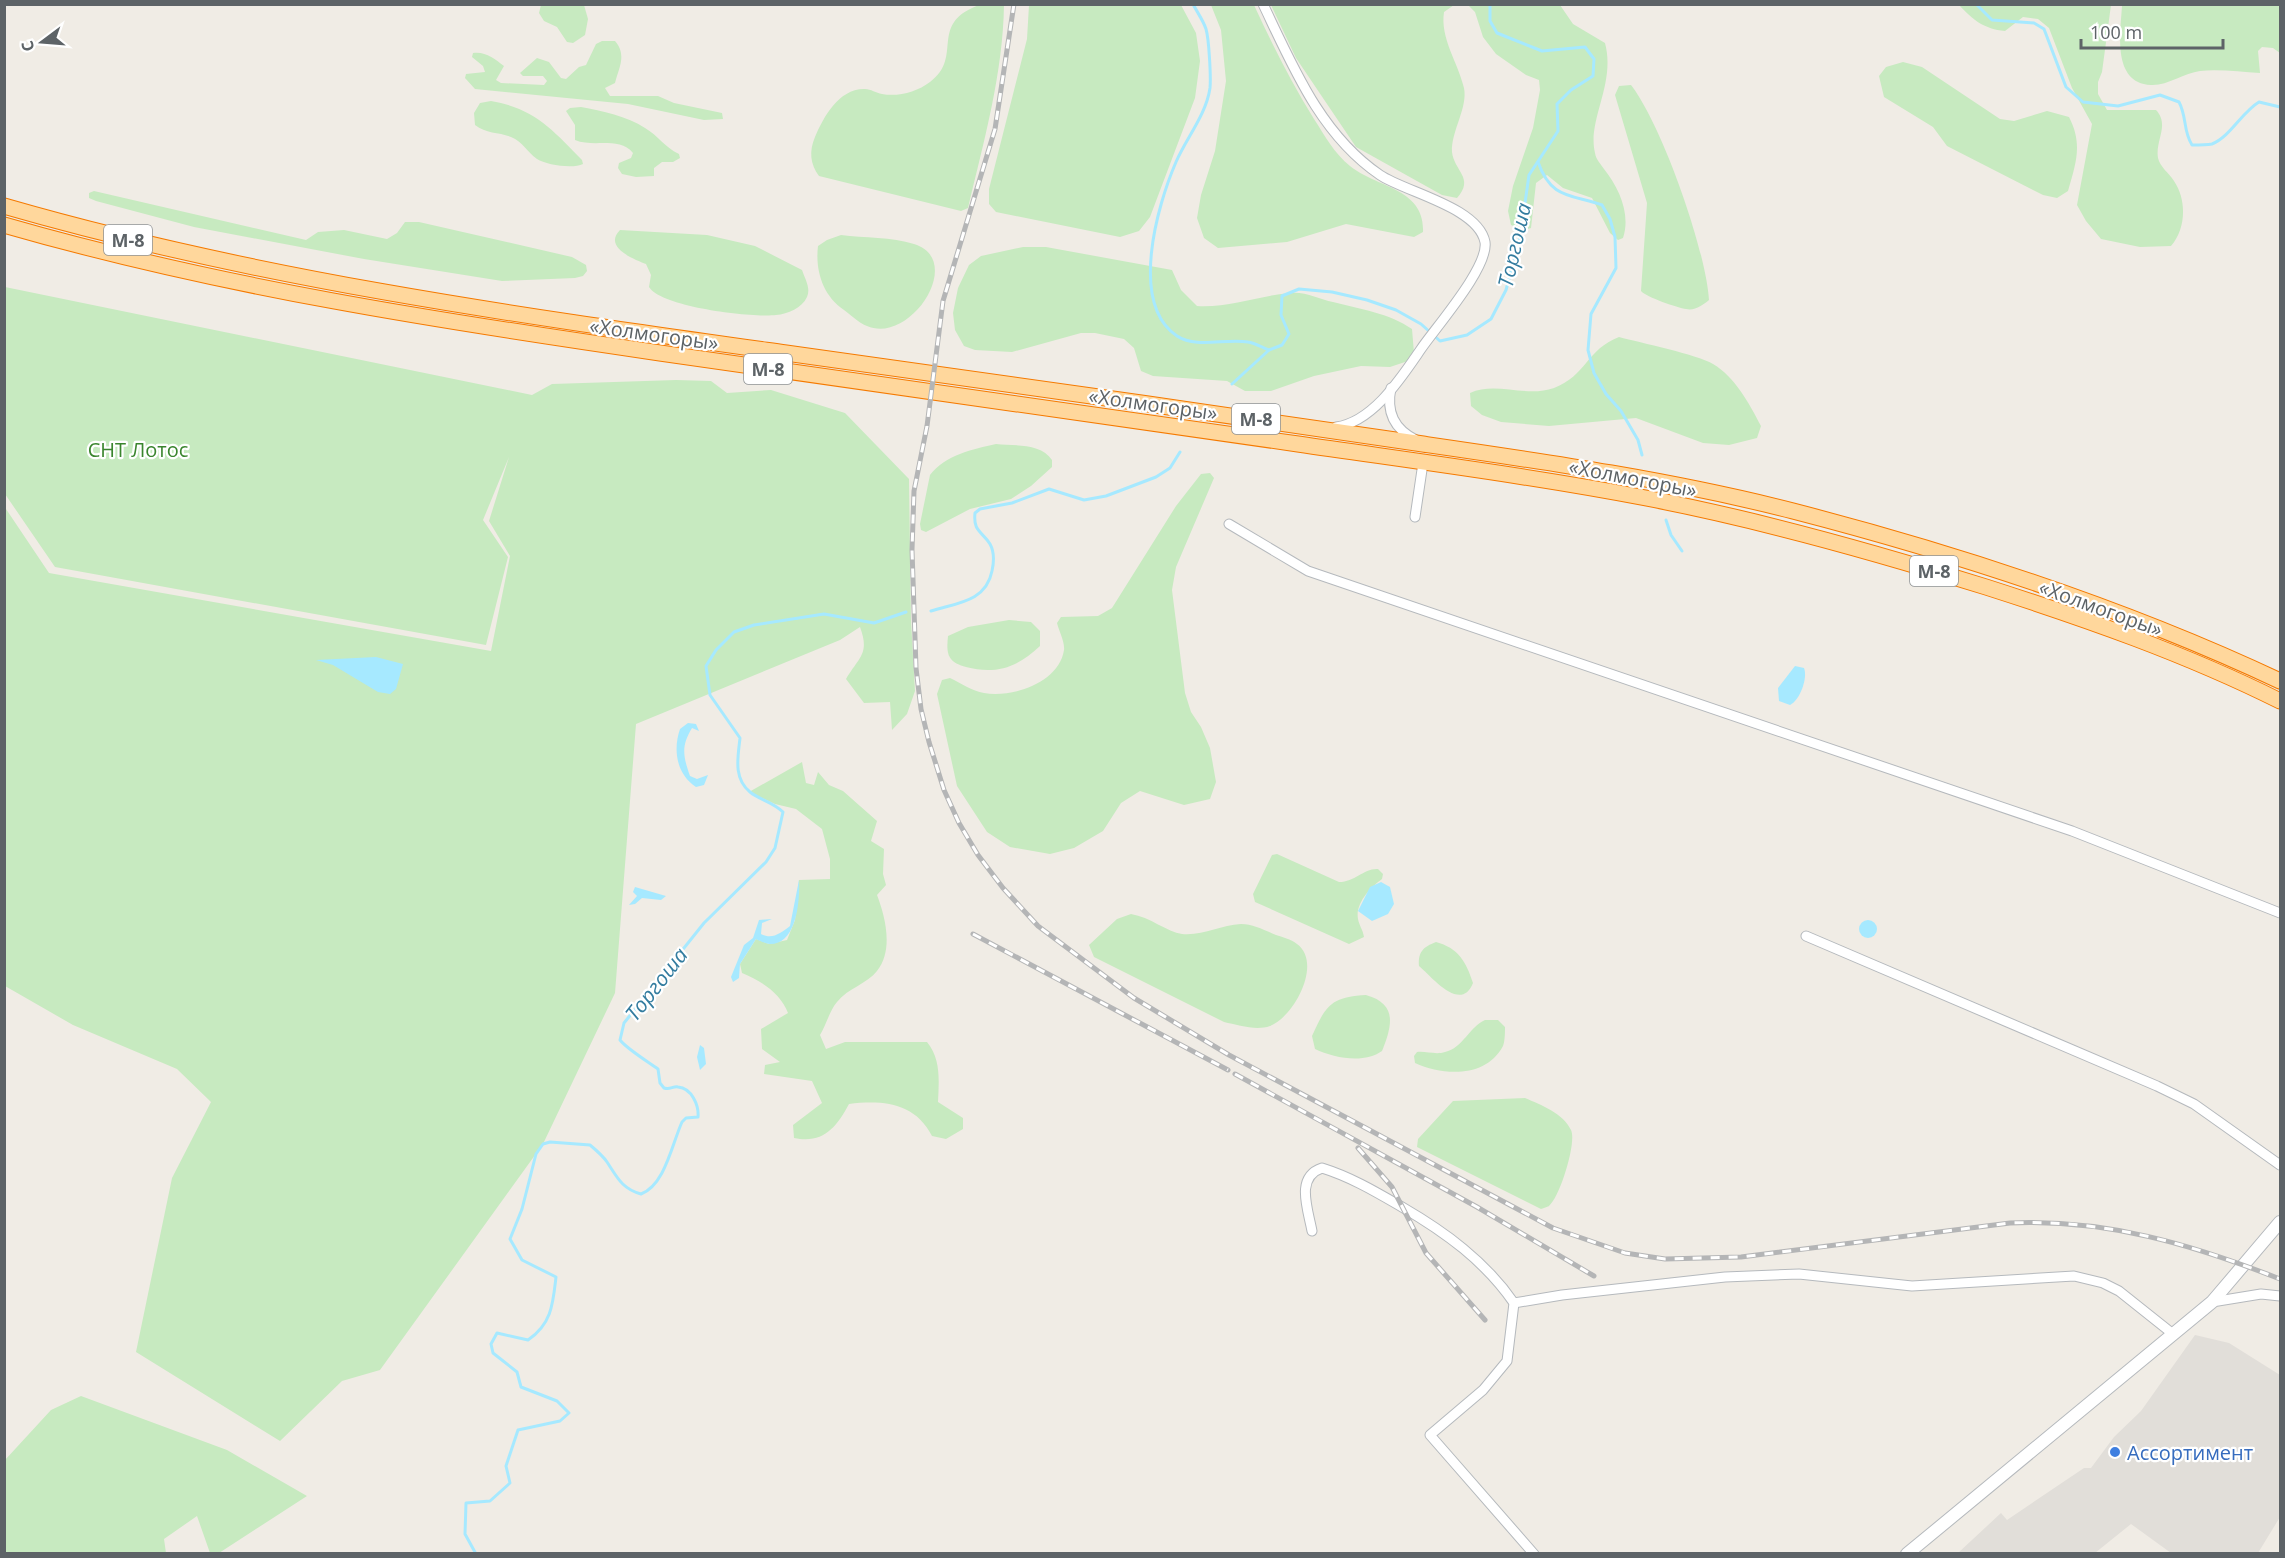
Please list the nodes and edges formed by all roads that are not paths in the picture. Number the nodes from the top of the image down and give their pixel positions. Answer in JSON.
{"nodes":[{"id":1,"x":1263,"y":4,"type":"edge"},
{"id":2,"x":4,"y":206,"type":"edge"},
{"id":3,"x":4,"y":225,"type":"edge"},
{"id":4,"x":1391,"y":388,"type":"junction"},
{"id":5,"x":1323,"y":429,"type":"junction"},
{"id":6,"x":1423,"y":444,"type":"junction"},
{"id":7,"x":1423,"y":463,"type":"junction"},
{"id":8,"x":1415,"y":517,"type":"dead end"},
{"id":9,"x":1229,"y":524,"type":"dead end"},
{"id":10,"x":2280,"y":681,"type":"edge"},
{"id":11,"x":2280,"y":701,"type":"edge"},
{"id":12,"x":2280,"y":913,"type":"edge"},
{"id":13,"x":1806,"y":936,"type":"dead end"},
{"id":14,"x":2280,"y":1165,"type":"edge"},
{"id":15,"x":2280,"y":1222,"type":"edge"},
{"id":16,"x":1311,"y":1231,"type":"dead end"},
{"id":17,"x":2280,"y":1296,"type":"edge"},
{"id":18,"x":2212,"y":1302,"type":"junction"},
{"id":19,"x":1514,"y":1303,"type":"junction"},
{"id":20,"x":2173,"y":1334,"type":"junction"},
{"id":21,"x":1534,"y":1554,"type":"edge"},
{"id":22,"x":1907,"y":1554,"type":"edge"}],
"edges":[{"from":1,"to":4,"type":"street"},
{"from":2,"to":5,"type":"highway","name":"«Холмогоры»","number":"М-8"},
{"from":3,"to":7,"type":"highway","name":"«Холмогоры»","number":"М-8"},
{"from":4,"to":5,"type":"street"},
{"from":4,"to":6,"type":"street"},
{"from":5,"to":6,"type":"highway","name":"«Холмогоры»","number":"М-8"},
{"from":6,"to":10,"type":"highway","name":"«Холмогоры»","number":"М-8"},
{"from":7,"to":8,"type":"street"},
{"from":7,"to":11,"type":"highway","name":"«Холмогоры»","number":"М-8"},
{"from":9,"to":12,"type":"street"},
{"from":13,"to":14,"type":"street"},
{"from":15,"to":18,"type":"street"},
{"from":16,"to":19,"type":"street"},
{"from":17,"to":18,"type":"street"},
{"from":18,"to":20,"type":"street"},
{"from":19,"to":20,"type":"street"},
{"from":19,"to":21,"type":"street"},
{"from":20,"to":22,"type":"street"}]}
